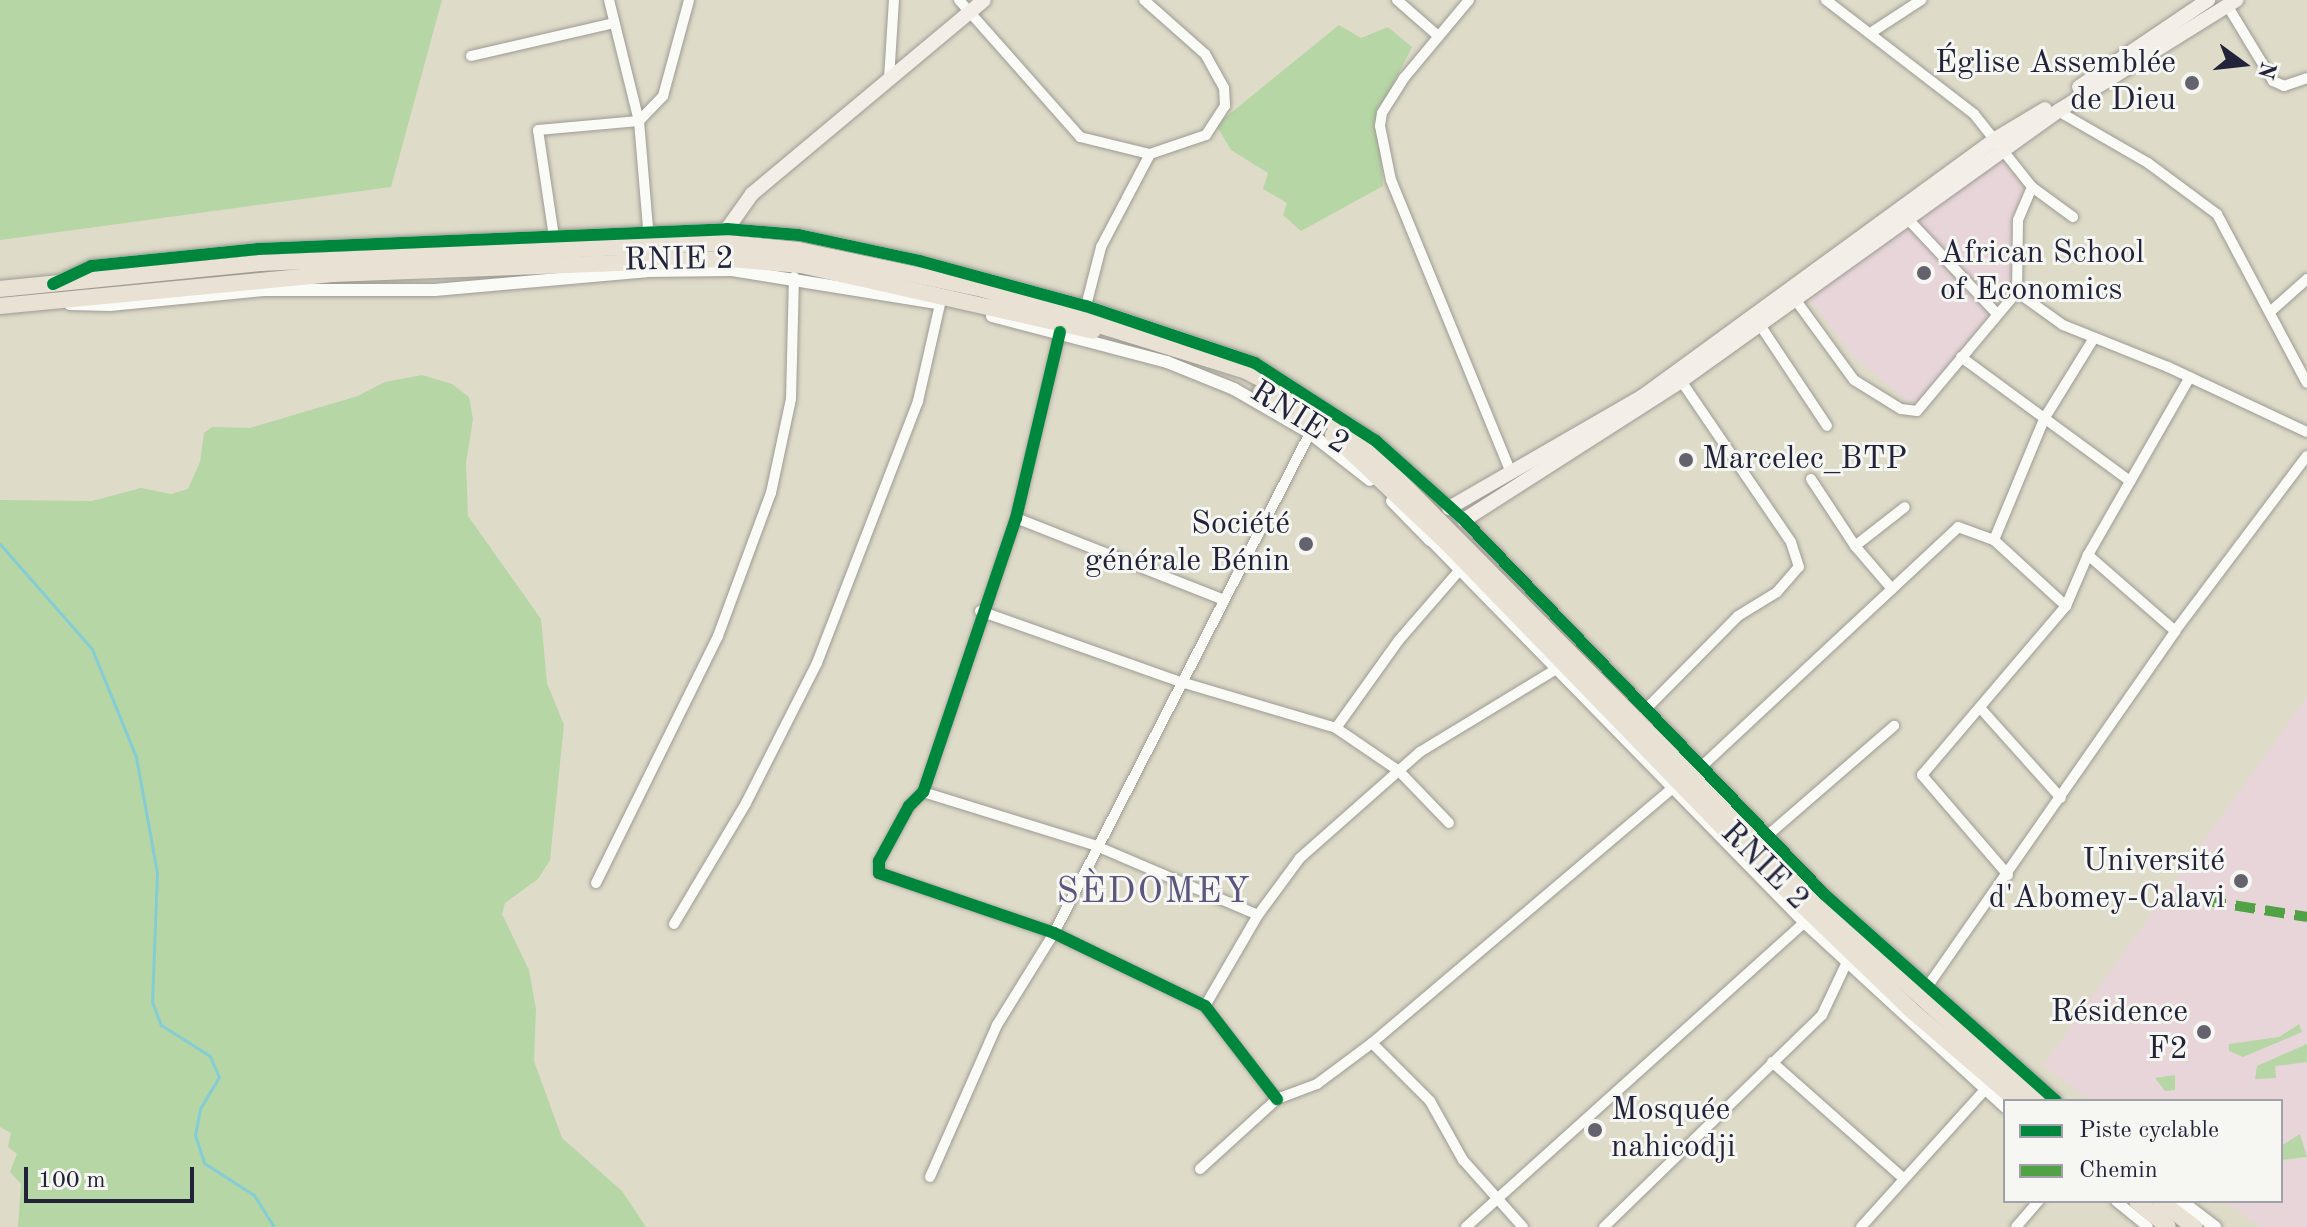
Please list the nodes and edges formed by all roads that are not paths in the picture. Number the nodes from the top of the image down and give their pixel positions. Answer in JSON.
{"nodes":[{"id":1,"x":609,"y":0,"type":"edge"},
{"id":2,"x":689,"y":0,"type":"edge"},
{"id":3,"x":894,"y":0,"type":"edge"},
{"id":4,"x":959,"y":0,"type":"edge"},
{"id":5,"x":1144,"y":0,"type":"edge"},
{"id":6,"x":1397,"y":0,"type":"edge"},
{"id":7,"x":1469,"y":0,"type":"edge"},
{"id":8,"x":1826,"y":0,"type":"edge"},
{"id":9,"x":1921,"y":0,"type":"edge"},
{"id":10,"x":2208,"y":0,"type":"edge"},
{"id":11,"x":2232,"y":2,"type":"edge"},
{"id":12,"x":978,"y":5,"type":"edge"},
{"id":13,"x":614,"y":23,"type":"junction"},
{"id":14,"x":1872,"y":32,"type":"junction"},
{"id":15,"x":1436,"y":34,"type":"junction"},
{"id":16,"x":2137,"y":54,"type":"junction"},
{"id":17,"x":471,"y":56,"type":"dead end"},
{"id":18,"x":2307,"y":78,"type":"edge"},
{"id":19,"x":889,"y":79,"type":"junction"},
{"id":20,"x":2058,"y":111,"type":"junction"},
{"id":21,"x":639,"y":121,"type":"junction"},
{"id":22,"x":2000,"y":144,"type":"junction"},
{"id":23,"x":1150,"y":154,"type":"junction"},
{"id":24,"x":2032,"y":187,"type":"junction"},
{"id":25,"x":1901,"y":213,"type":"junction"},
{"id":26,"x":2073,"y":217,"type":"dead end"},
{"id":27,"x":648,"y":229,"type":"junction"},
{"id":28,"x":554,"y":237,"type":"junction"},
{"id":29,"x":728,"y":243,"type":"junction"},
{"id":30,"x":794,"y":277,"type":"junction"},
{"id":31,"x":2307,"y":279,"type":"edge"},
{"id":32,"x":0,"y":289,"type":"edge"},
{"id":33,"x":50,"y":292,"type":"junction"},
{"id":34,"x":2017,"y":292,"type":"junction"},
{"id":35,"x":1792,"y":294,"type":"junction"},
{"id":36,"x":940,"y":304,"type":"junction"},
{"id":37,"x":0,"y":306,"type":"edge"},
{"id":38,"x":1086,"y":306,"type":"junction"},
{"id":39,"x":2270,"y":312,"type":"junction"},
{"id":40,"x":1997,"y":314,"type":"junction"},
{"id":41,"x":1760,"y":325,"type":"junction"},
{"id":42,"x":1060,"y":332,"type":"junction"},
{"id":43,"x":2094,"y":338,"type":"junction"},
{"id":44,"x":1961,"y":357,"type":"junction"},
{"id":45,"x":2190,"y":377,"type":"junction"},
{"id":46,"x":1681,"y":381,"type":"junction"},
{"id":47,"x":2307,"y":383,"type":"edge"},
{"id":48,"x":2044,"y":419,"type":"junction"},
{"id":49,"x":1827,"y":426,"type":"dead end"},
{"id":50,"x":2307,"y":432,"type":"edge"},
{"id":51,"x":1310,"y":433,"type":"junction"},
{"id":52,"x":2307,"y":456,"type":"edge"},
{"id":53,"x":1511,"y":473,"type":"junction"},
{"id":54,"x":1811,"y":479,"type":"dead end"},
{"id":55,"x":2130,"y":481,"type":"junction"},
{"id":56,"x":1905,"y":507,"type":"dead end"},
{"id":57,"x":1016,"y":518,"type":"junction"},
{"id":58,"x":1438,"y":524,"type":"junction"},
{"id":59,"x":1452,"y":537,"type":"junction"},
{"id":60,"x":1994,"y":540,"type":"junction"},
{"id":61,"x":1855,"y":546,"type":"junction"},
{"id":62,"x":2088,"y":555,"type":"junction"},
{"id":63,"x":1458,"y":572,"type":"junction"},
{"id":64,"x":1892,"y":589,"type":"junction"},
{"id":65,"x":1222,"y":599,"type":"junction"},
{"id":66,"x":2066,"y":606,"type":"junction"},
{"id":67,"x":980,"y":611,"type":"junction"},
{"id":68,"x":2175,"y":631,"type":"junction"},
{"id":69,"x":1555,"y":670,"type":"junction"},
{"id":70,"x":1181,"y":682,"type":"junction"},
{"id":71,"x":1645,"y":710,"type":"junction"},
{"id":72,"x":1982,"y":710,"type":"junction"},
{"id":73,"x":1894,"y":726,"type":"dead end"},
{"id":74,"x":1336,"y":728,"type":"junction"},
{"id":75,"x":1700,"y":768,"type":"junction"},
{"id":76,"x":1399,"y":771,"type":"junction"},
{"id":77,"x":1670,"y":790,"type":"junction"},
{"id":78,"x":923,"y":792,"type":"junction"},
{"id":79,"x":2061,"y":798,"type":"junction"},
{"id":80,"x":1449,"y":823,"type":"dead end"},
{"id":81,"x":1768,"y":835,"type":"junction"},
{"id":82,"x":1094,"y":845,"type":"junction"},
{"id":83,"x":2008,"y":875,"type":"junction"},
{"id":84,"x":596,"y":883,"type":"dead end"},
{"id":85,"x":1258,"y":915,"type":"junction"},
{"id":86,"x":1808,"y":919,"type":"junction"},
{"id":87,"x":674,"y":924,"type":"dead end"},
{"id":88,"x":1054,"y":933,"type":"junction"},
{"id":89,"x":1847,"y":962,"type":"junction"},
{"id":90,"x":1922,"y":993,"type":"junction"},
{"id":91,"x":1205,"y":1006,"type":"junction"},
{"id":92,"x":1372,"y":1043,"type":"junction"},
{"id":93,"x":1772,"y":1062,"type":"junction"},
{"id":94,"x":1984,"y":1091,"type":"junction"},
{"id":95,"x":1277,"y":1099,"type":"junction"},
{"id":96,"x":2015,"y":1099,"type":"edge"},
{"id":97,"x":2035,"y":1099,"type":"edge"},
{"id":98,"x":2054,"y":1099,"type":"edge"},
{"id":99,"x":2003,"y":1106,"type":"edge"},
{"id":100,"x":1200,"y":1169,"type":"dead end"},
{"id":101,"x":930,"y":1177,"type":"dead end"},
{"id":102,"x":1903,"y":1178,"type":"junction"},
{"id":103,"x":1497,"y":1200,"type":"junction"},
{"id":104,"x":2037,"y":1203,"type":"edge"},
{"id":105,"x":2118,"y":1203,"type":"edge"},
{"id":106,"x":2139,"y":1203,"type":"edge"},
{"id":107,"x":2163,"y":1203,"type":"edge"},
{"id":108,"x":2184,"y":1203,"type":"edge"},
{"id":109,"x":1466,"y":1227,"type":"edge"},
{"id":110,"x":1523,"y":1227,"type":"edge"},
{"id":111,"x":1604,"y":1227,"type":"edge"},
{"id":112,"x":1861,"y":1227,"type":"edge"},
{"id":113,"x":2016,"y":1227,"type":"edge"},
{"id":114,"x":2148,"y":1227,"type":"edge"},
{"id":115,"x":2168,"y":1227,"type":"edge"},
{"id":116,"x":2194,"y":1227,"type":"edge"},
{"id":117,"x":2215,"y":1227,"type":"edge"}],
"edges":[{"from":1,"to":13,"type":"street"},
{"from":2,"to":21,"type":"street"},
{"from":3,"to":19,"type":"street"},
{"from":4,"to":12,"type":"street"},
{"from":5,"to":23,"type":"street"},
{"from":6,"to":15,"type":"street"},
{"from":7,"to":15,"type":"street"},
{"from":8,"to":14,"type":"street"},
{"from":9,"to":14,"type":"street"},
{"from":10,"to":16,"type":"main road"},
{"from":11,"to":16,"type":"main road"},
{"from":11,"to":18,"type":"street"},
{"from":12,"to":19,"type":"main road"},
{"from":12,"to":23,"type":"street"},
{"from":13,"to":17,"type":"street"},
{"from":13,"to":21,"type":"street"},
{"from":14,"to":22,"type":"street"},
{"from":15,"to":53,"type":"street"},
{"from":16,"to":20,"type":"main road"},
{"from":16,"to":22,"type":"main road"},
{"from":19,"to":29,"type":"main road"},
{"from":20,"to":22,"type":"main road"},
{"from":20,"to":39,"type":"street"},
{"from":21,"to":27,"type":"street"},
{"from":21,"to":28,"type":"street"},
{"from":22,"to":24,"type":"street"},
{"from":22,"to":25,"type":"main road"},
{"from":23,"to":38,"type":"street"},
{"from":24,"to":26,"type":"street"},
{"from":24,"to":34,"type":"street"},
{"from":25,"to":35,"type":"main road"},
{"from":25,"to":40,"type":"street"},
{"from":27,"to":28,"type":"street"},
{"from":27,"to":29,"type":"street"},
{"from":28,"to":33,"type":"street"},
{"from":29,"to":33,"type":"highway","name":"RNIE 2","number":"RNIE 2"},
{"from":29,"to":38,"type":"street"},
{"from":29,"to":58,"type":"highway","name":"RNIE 2","number":"RNIE 2"},
{"from":30,"to":33,"type":"street"},
{"from":30,"to":36,"type":"street"},
{"from":30,"to":84,"type":"street"},
{"from":31,"to":39,"type":"street"},
{"from":32,"to":33,"type":"highway","name":"RNIE 2","number":"RNIE 2"},
{"from":33,"to":37,"type":"highway","name":"RNIE 2","number":"RNIE 2"},
{"from":34,"to":40,"type":"street"},
{"from":34,"to":43,"type":"street"},
{"from":35,"to":41,"type":"main road"},
{"from":35,"to":44,"type":"street"},
{"from":35,"to":53,"type":"main road"},
{"from":36,"to":42,"type":"street"},
{"from":36,"to":87,"type":"street"},
{"from":38,"to":58,"type":"street"},
{"from":39,"to":47,"type":"street"},
{"from":40,"to":44,"type":"street"},
{"from":41,"to":46,"type":"main road"},
{"from":41,"to":49,"type":"street"},
{"from":42,"to":51,"type":"street"},
{"from":42,"to":57,"type":"street"},
{"from":43,"to":45,"type":"street"},
{"from":43,"to":48,"type":"street"},
{"from":44,"to":48,"type":"street"},
{"from":45,"to":50,"type":"street"},
{"from":45,"to":55,"type":"street"},
{"from":46,"to":59,"type":"main road"},
{"from":46,"to":71,"type":"street"},
{"from":48,"to":55,"type":"street"},
{"from":48,"to":60,"type":"street"},
{"from":51,"to":58,"type":"street"},
{"from":51,"to":65,"type":"street"},
{"from":52,"to":68,"type":"street"},
{"from":53,"to":58,"type":"main road"},
{"from":54,"to":61,"type":"street"},
{"from":55,"to":62,"type":"street"},
{"from":56,"to":61,"type":"street"},
{"from":57,"to":65,"type":"street"},
{"from":57,"to":67,"type":"street"},
{"from":58,"to":59,"type":"highway","name":"RNIE 2","number":"RNIE 2"},
{"from":58,"to":59,"type":"street"},
{"from":59,"to":63,"type":"street"},
{"from":59,"to":71,"type":"street"},
{"from":59,"to":86,"type":"highway","name":"RNIE 2","number":"RNIE 2"},
{"from":59,"to":90,"type":"highway","name":"RNIE 2","number":"RNIE 2"},
{"from":60,"to":64,"type":"street"},
{"from":60,"to":66,"type":"street"},
{"from":61,"to":64,"type":"street"},
{"from":62,"to":66,"type":"street"},
{"from":62,"to":68,"type":"street"},
{"from":63,"to":69,"type":"street"},
{"from":63,"to":74,"type":"street"},
{"from":64,"to":75,"type":"street"},
{"from":65,"to":70,"type":"street"},
{"from":66,"to":72,"type":"street"},
{"from":67,"to":70,"type":"street"},
{"from":67,"to":78,"type":"street"},
{"from":68,"to":79,"type":"street"},
{"from":69,"to":76,"type":"street"},
{"from":69,"to":77,"type":"street"},
{"from":70,"to":74,"type":"street"},
{"from":70,"to":82,"type":"street"},
{"from":71,"to":75,"type":"street"},
{"from":72,"to":79,"type":"street"},
{"from":72,"to":83,"type":"street"},
{"from":73,"to":81,"type":"street"},
{"from":74,"to":76,"type":"street"},
{"from":75,"to":81,"type":"street"},
{"from":76,"to":80,"type":"street"},
{"from":76,"to":85,"type":"street"},
{"from":77,"to":86,"type":"street"},
{"from":77,"to":92,"type":"street"},
{"from":78,"to":82,"type":"street"},
{"from":78,"to":88,"type":"street"},
{"from":79,"to":83,"type":"street"},
{"from":81,"to":90,"type":"street"},
{"from":82,"to":85,"type":"street"},
{"from":82,"to":88,"type":"street"},
{"from":83,"to":90,"type":"street"},
{"from":85,"to":91,"type":"street"},
{"from":86,"to":89,"type":"street"},
{"from":86,"to":96,"type":"highway","name":"RNIE 2","number":"RNIE 2"},
{"from":86,"to":103,"type":"street"},
{"from":88,"to":91,"type":"street"},
{"from":88,"to":101,"type":"street"},
{"from":89,"to":93,"type":"street"},
{"from":89,"to":94,"type":"street"},
{"from":90,"to":97,"type":"highway","name":"RNIE 2","number":"RNIE 2"},
{"from":90,"to":98,"type":"street"},
{"from":91,"to":95,"type":"street"},
{"from":92,"to":95,"type":"street"},
{"from":92,"to":103,"type":"street"},
{"from":93,"to":102,"type":"street"},
{"from":93,"to":111,"type":"street"},
{"from":94,"to":99,"type":"street"},
{"from":94,"to":102,"type":"street"},
{"from":95,"to":100,"type":"street"},
{"from":102,"to":112,"type":"street"},
{"from":103,"to":109,"type":"street"},
{"from":103,"to":110,"type":"street"},
{"from":104,"to":113,"type":"street"},
{"from":105,"to":114,"type":"street"},
{"from":106,"to":115,"type":"highway"},
{"from":107,"to":116,"type":"highway"},
{"from":108,"to":117,"type":"street"}]}
